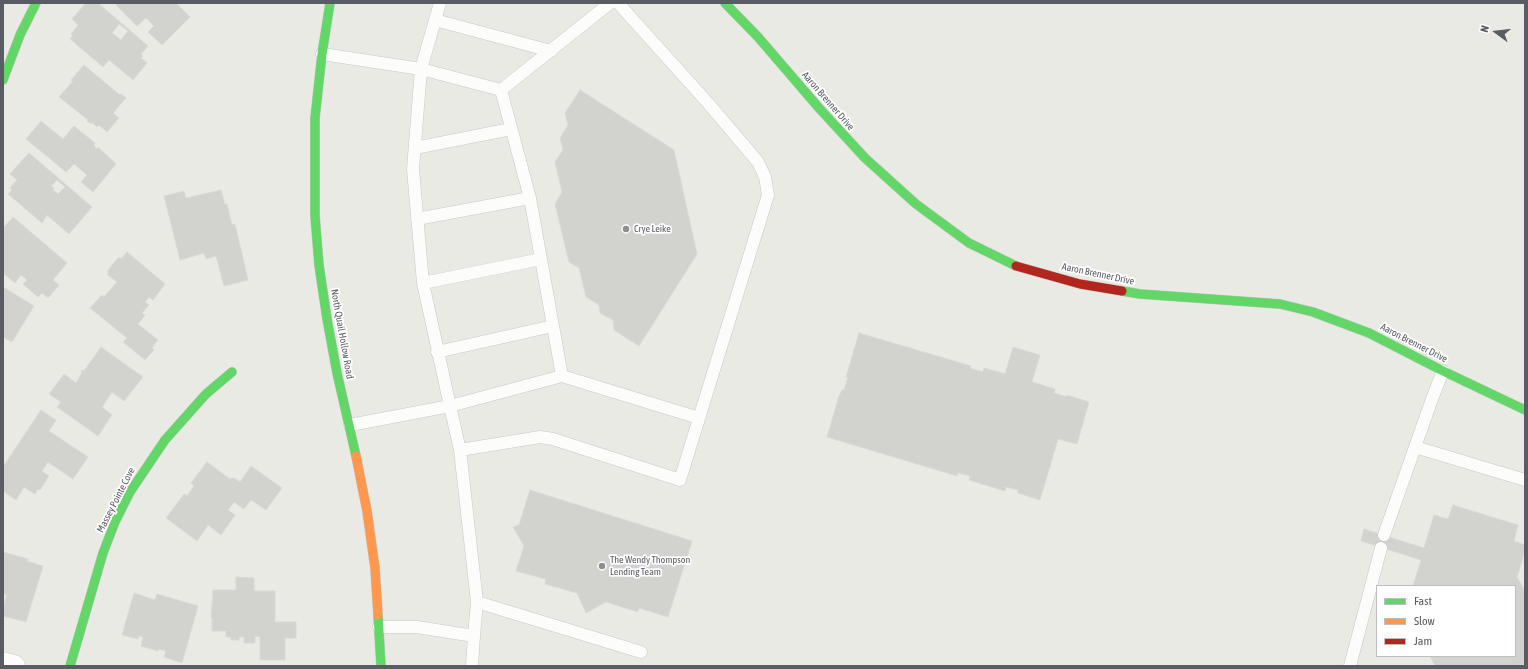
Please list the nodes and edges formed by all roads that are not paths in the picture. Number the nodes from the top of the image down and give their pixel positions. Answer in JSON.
{"nodes":[{"id":1,"x":36,"y":3,"type":"edge"},
{"id":2,"x":330,"y":3,"type":"edge"},
{"id":3,"x":440,"y":3,"type":"edge"},
{"id":4,"x":610,"y":3,"type":"edge"},
{"id":5,"x":618,"y":3,"type":"edge"},
{"id":6,"x":725,"y":3,"type":"edge"},
{"id":7,"x":435,"y":20,"type":"junction"},
{"id":8,"x":551,"y":51,"type":"junction"},
{"id":9,"x":322,"y":54,"type":"junction"},
{"id":10,"x":421,"y":68,"type":"junction"},
{"id":11,"x":3,"y":80,"type":"edge"},
{"id":12,"x":501,"y":90,"type":"junction"},
{"id":13,"x":511,"y":129,"type":"junction"},
{"id":14,"x":415,"y":148,"type":"junction"},
{"id":15,"x":530,"y":198,"type":"junction"},
{"id":16,"x":417,"y":219,"type":"junction"},
{"id":17,"x":541,"y":259,"type":"junction"},
{"id":18,"x":423,"y":283,"type":"junction"},
{"id":19,"x":553,"y":326,"type":"junction"},
{"id":20,"x":437,"y":352,"type":"junction"},
{"id":21,"x":1443,"y":370,"type":"junction"},
{"id":22,"x":232,"y":372,"type":"dead end"},
{"id":23,"x":562,"y":376,"type":"junction"},
{"id":24,"x":450,"y":406,"type":"junction"},
{"id":25,"x":1525,"y":410,"type":"edge"},
{"id":26,"x":699,"y":418,"type":"junction"},
{"id":27,"x":350,"y":425,"type":"junction"},
{"id":28,"x":1415,"y":447,"type":"junction"},
{"id":29,"x":460,"y":450,"type":"junction"},
{"id":30,"x":1525,"y":480,"type":"edge"},
{"id":31,"x":1384,"y":535,"type":"dead end"},
{"id":32,"x":1381,"y":548,"type":"dead end"},
{"id":33,"x":478,"y":602,"type":"junction"},
{"id":34,"x":380,"y":627,"type":"junction"},
{"id":35,"x":474,"y":636,"type":"junction"},
{"id":36,"x":641,"y":652,"type":"dead end"},
{"id":37,"x":3,"y":663,"type":"edge"},
{"id":38,"x":14,"y":666,"type":"edge"},
{"id":39,"x":70,"y":666,"type":"edge"},
{"id":40,"x":381,"y":666,"type":"edge"},
{"id":41,"x":472,"y":666,"type":"edge"},
{"id":42,"x":1350,"y":666,"type":"edge"}],
"edges":[{"from":1,"to":11,"type":"street"},
{"from":2,"to":9,"type":"street","name":"North Quail Hollow Road"},
{"from":3,"to":7,"type":"lane"},
{"from":4,"to":8,"type":"lane"},
{"from":5,"to":26,"type":"lane"},
{"from":6,"to":21,"type":"street","name":"Aaron Brenner Drive"},
{"from":7,"to":8,"type":"lane"},
{"from":7,"to":10,"type":"lane"},
{"from":8,"to":12,"type":"lane"},
{"from":9,"to":10,"type":"lane"},
{"from":9,"to":27,"type":"street","name":"North Quail Hollow Road"},
{"from":10,"to":12,"type":"lane"},
{"from":10,"to":14,"type":"lane"},
{"from":12,"to":13,"type":"lane"},
{"from":13,"to":14,"type":"lane"},
{"from":13,"to":15,"type":"lane"},
{"from":14,"to":16,"type":"lane"},
{"from":15,"to":16,"type":"lane"},
{"from":15,"to":17,"type":"lane"},
{"from":16,"to":18,"type":"lane"},
{"from":17,"to":18,"type":"lane"},
{"from":17,"to":19,"type":"lane"},
{"from":18,"to":20,"type":"lane"},
{"from":19,"to":20,"type":"lane"},
{"from":19,"to":23,"type":"lane"},
{"from":20,"to":24,"type":"lane"},
{"from":21,"to":25,"type":"street","name":"Aaron Brenner Drive"},
{"from":21,"to":28,"type":"lane"},
{"from":22,"to":39,"type":"street","name":"Massey Pointe Cove"},
{"from":23,"to":24,"type":"lane"},
{"from":23,"to":26,"type":"lane"},
{"from":24,"to":27,"type":"lane"},
{"from":24,"to":29,"type":"lane"},
{"from":26,"to":29,"type":"lane"},
{"from":27,"to":34,"type":"street","name":"North Quail Hollow Road"},
{"from":28,"to":30,"type":"lane"},
{"from":28,"to":31,"type":"lane"},
{"from":29,"to":33,"type":"lane"},
{"from":32,"to":42,"type":"lane"},
{"from":33,"to":35,"type":"lane"},
{"from":33,"to":36,"type":"lane"},
{"from":34,"to":35,"type":"lane"},
{"from":34,"to":40,"type":"street","name":"North Quail Hollow Road"},
{"from":35,"to":41,"type":"lane"},
{"from":37,"to":38,"type":"street"}]}
